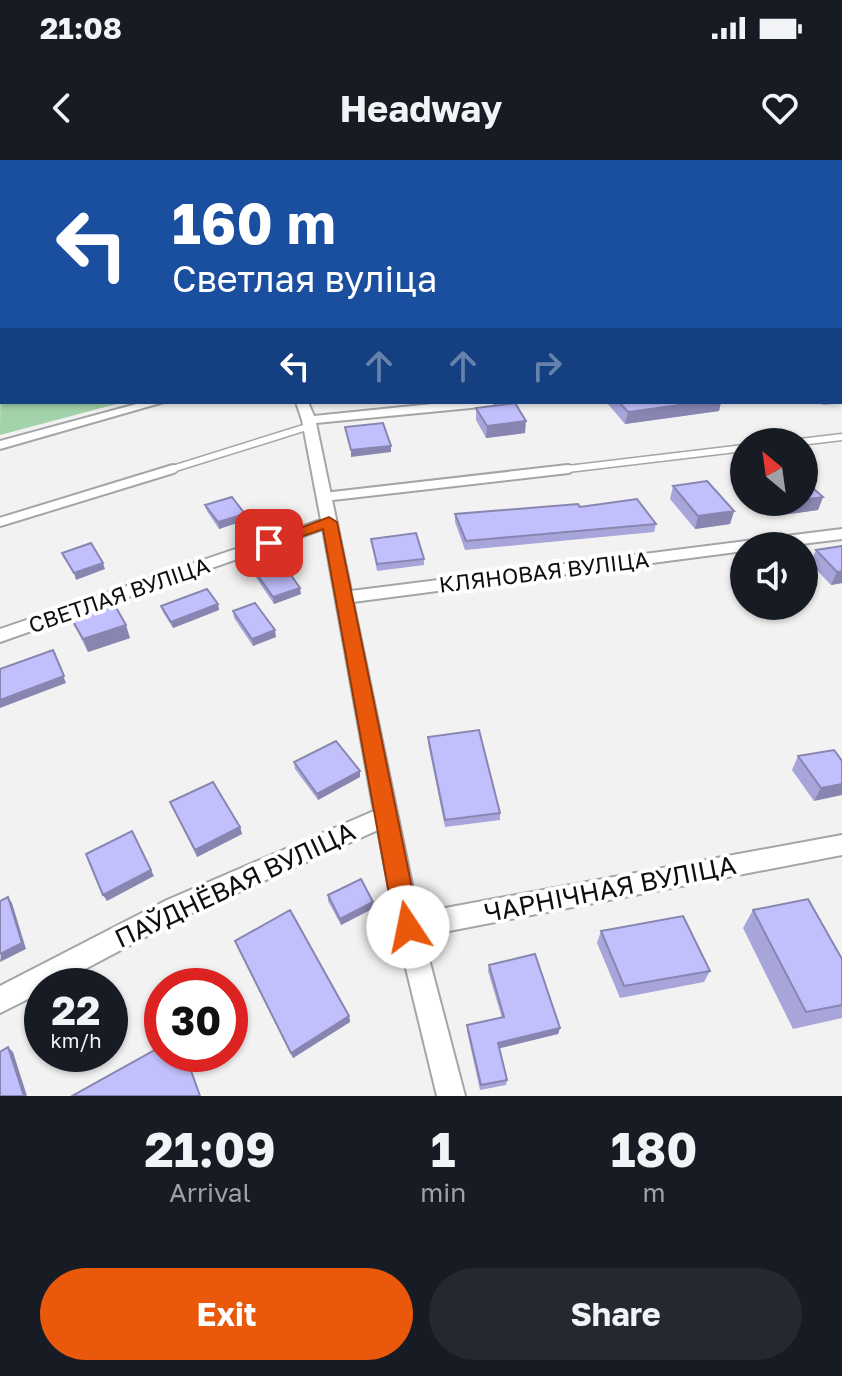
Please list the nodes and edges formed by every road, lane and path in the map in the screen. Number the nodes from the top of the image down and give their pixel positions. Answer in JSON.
{"nodes":[{"id":1,"x":151,"y":404,"type":"edge"},
{"id":2,"x":465,"y":404,"type":"edge"},
{"id":3,"x":307,"y":416,"type":"edge"},
{"id":4,"x":842,"y":437,"type":"edge"},
{"id":5,"x":818,"y":440,"type":"edge"},
{"id":6,"x":0,"y":445,"type":"edge"},
{"id":7,"x":730,"y":450,"type":"edge"},
{"id":8,"x":324,"y":497,"type":"junction"},
{"id":9,"x":0,"y":522,"type":"edge"},
{"id":10,"x":329,"y":522,"type":"junction"},
{"id":11,"x":842,"y":534,"type":"edge"},
{"id":12,"x":818,"y":537,"type":"edge"},
{"id":13,"x":730,"y":548,"type":"edge"},
{"id":14,"x":344,"y":598,"type":"junction"},
{"id":15,"x":0,"y":636,"type":"edge"},
{"id":16,"x":386,"y":816,"type":"junction"},
{"id":17,"x":842,"y":845,"type":"edge"},
{"id":18,"x":408,"y":927,"type":"junction"},
{"id":19,"x":0,"y":1000,"type":"edge"},
{"id":20,"x":451,"y":1096,"type":"edge"}],
"edges":[{"from":1,"to":6,"type":"street"},
{"from":2,"to":3,"type":"street"},
{"from":3,"to":8,"type":"street"},
{"from":3,"to":9,"type":"lane"},
{"from":4,"to":5,"type":"lane"},
{"from":7,"to":8,"type":"lane"},
{"from":8,"to":10,"type":"street"},
{"from":10,"to":14,"type":"street"},
{"from":10,"to":15,"type":"street","name":"СВЕТЛАЯ ВУЛІЦА"},
{"from":11,"to":12,"type":"street","name":"КЛЯНОВАЯ ВУЛІЦА"},
{"from":13,"to":14,"type":"street","name":"КЛЯНОВАЯ ВУЛІЦА"},
{"from":14,"to":16,"type":"street"},
{"from":16,"to":18,"type":"street"},
{"from":16,"to":19,"type":"street","name":"ПАЎДНЁВАЯ ВУЛІЦА"},
{"from":17,"to":18,"type":"street","name":"ЧАРНІЧНАЯ ВУЛІЦА"},
{"from":18,"to":20,"type":"street"}]}
